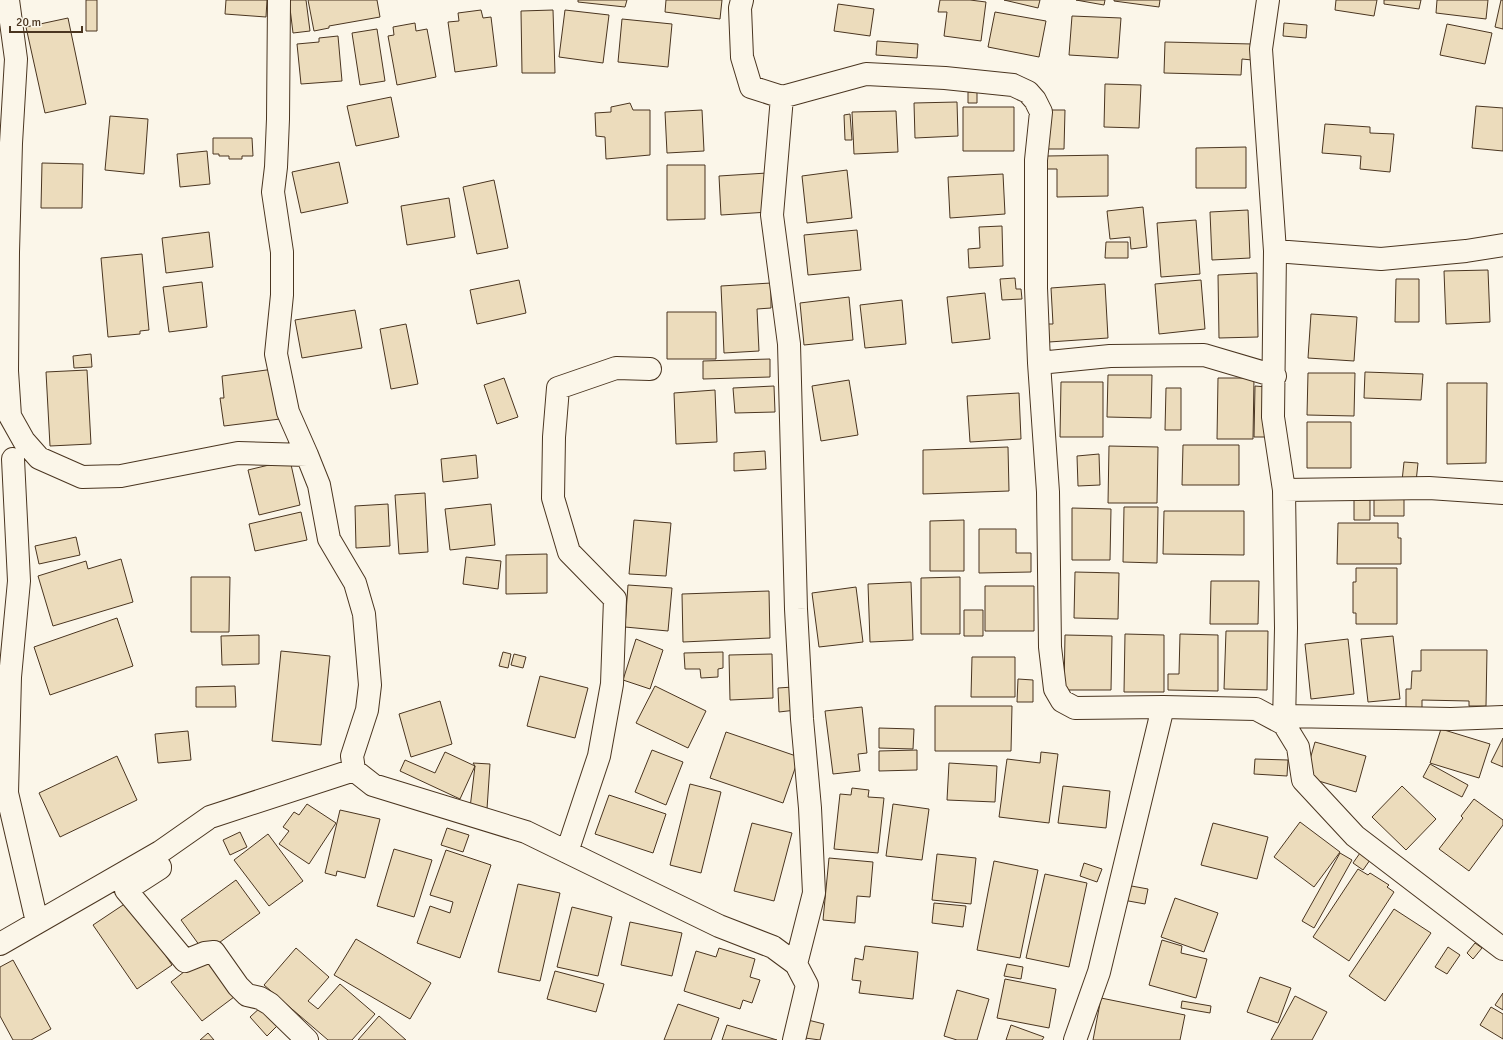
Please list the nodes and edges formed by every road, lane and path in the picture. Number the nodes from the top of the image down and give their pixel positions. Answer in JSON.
{"nodes":[{"id":1,"x":8,"y":0,"type":"edge"},
{"id":2,"x":279,"y":0,"type":"edge"},
{"id":3,"x":742,"y":0,"type":"edge"},
{"id":4,"x":1268,"y":0,"type":"edge"},
{"id":5,"x":782,"y":97,"type":"junction"},
{"id":6,"x":1503,"y":245,"type":"edge"},
{"id":7,"x":1275,"y":251,"type":"junction"},
{"id":8,"x":1039,"y":362,"type":"junction"},
{"id":9,"x":650,"y":369,"type":"dead end"},
{"id":10,"x":1274,"y":376,"type":"junction"},
{"id":11,"x":307,"y":455,"type":"junction"},
{"id":12,"x":39,"y":458,"type":"junction"},
{"id":13,"x":6,"y":463,"type":"edge"},
{"id":14,"x":1284,"y":490,"type":"junction"},
{"id":15,"x":1503,"y":493,"type":"edge"},
{"id":16,"x":1163,"y":708,"type":"junction"},
{"id":17,"x":1503,"y":717,"type":"edge"},
{"id":18,"x":1284,"y":720,"type":"junction"},
{"id":19,"x":354,"y":770,"type":"junction"},
{"id":20,"x":160,"y":852,"type":"junction"},
{"id":21,"x":567,"y":852,"type":"junction"},
{"id":22,"x":37,"y":922,"type":"junction"},
{"id":23,"x":0,"y":944,"type":"edge"},
{"id":24,"x":1503,"y":949,"type":"edge"},
{"id":25,"x":796,"y":964,"type":"junction"},
{"id":26,"x":307,"y":1040,"type":"edge"},
{"id":27,"x":794,"y":1040,"type":"edge"},
{"id":28,"x":1075,"y":1040,"type":"edge"}],
"edges":[{"from":1,"to":12,"type":"street"},
{"from":2,"to":11,"type":"street"},
{"from":3,"to":5,"type":"street"},
{"from":4,"to":7,"type":"street"},
{"from":5,"to":8,"type":"street"},
{"from":5,"to":25,"type":"street"},
{"from":6,"to":7,"type":"street"},
{"from":7,"to":10,"type":"street"},
{"from":8,"to":10,"type":"street"},
{"from":8,"to":16,"type":"street"},
{"from":9,"to":21,"type":"street"},
{"from":10,"to":14,"type":"street"},
{"from":11,"to":12,"type":"street"},
{"from":11,"to":19,"type":"street"},
{"from":12,"to":13,"type":"street"},
{"from":13,"to":22,"type":"street"},
{"from":14,"to":15,"type":"street"},
{"from":14,"to":18,"type":"street"},
{"from":16,"to":18,"type":"street"},
{"from":16,"to":28,"type":"street"},
{"from":17,"to":18,"type":"street"},
{"from":18,"to":24,"type":"street"},
{"from":19,"to":20,"type":"street"},
{"from":19,"to":21,"type":"street"},
{"from":20,"to":22,"type":"street"},
{"from":20,"to":26,"type":"street"},
{"from":21,"to":25,"type":"street"},
{"from":22,"to":23,"type":"street"},
{"from":25,"to":27,"type":"street"}]}
